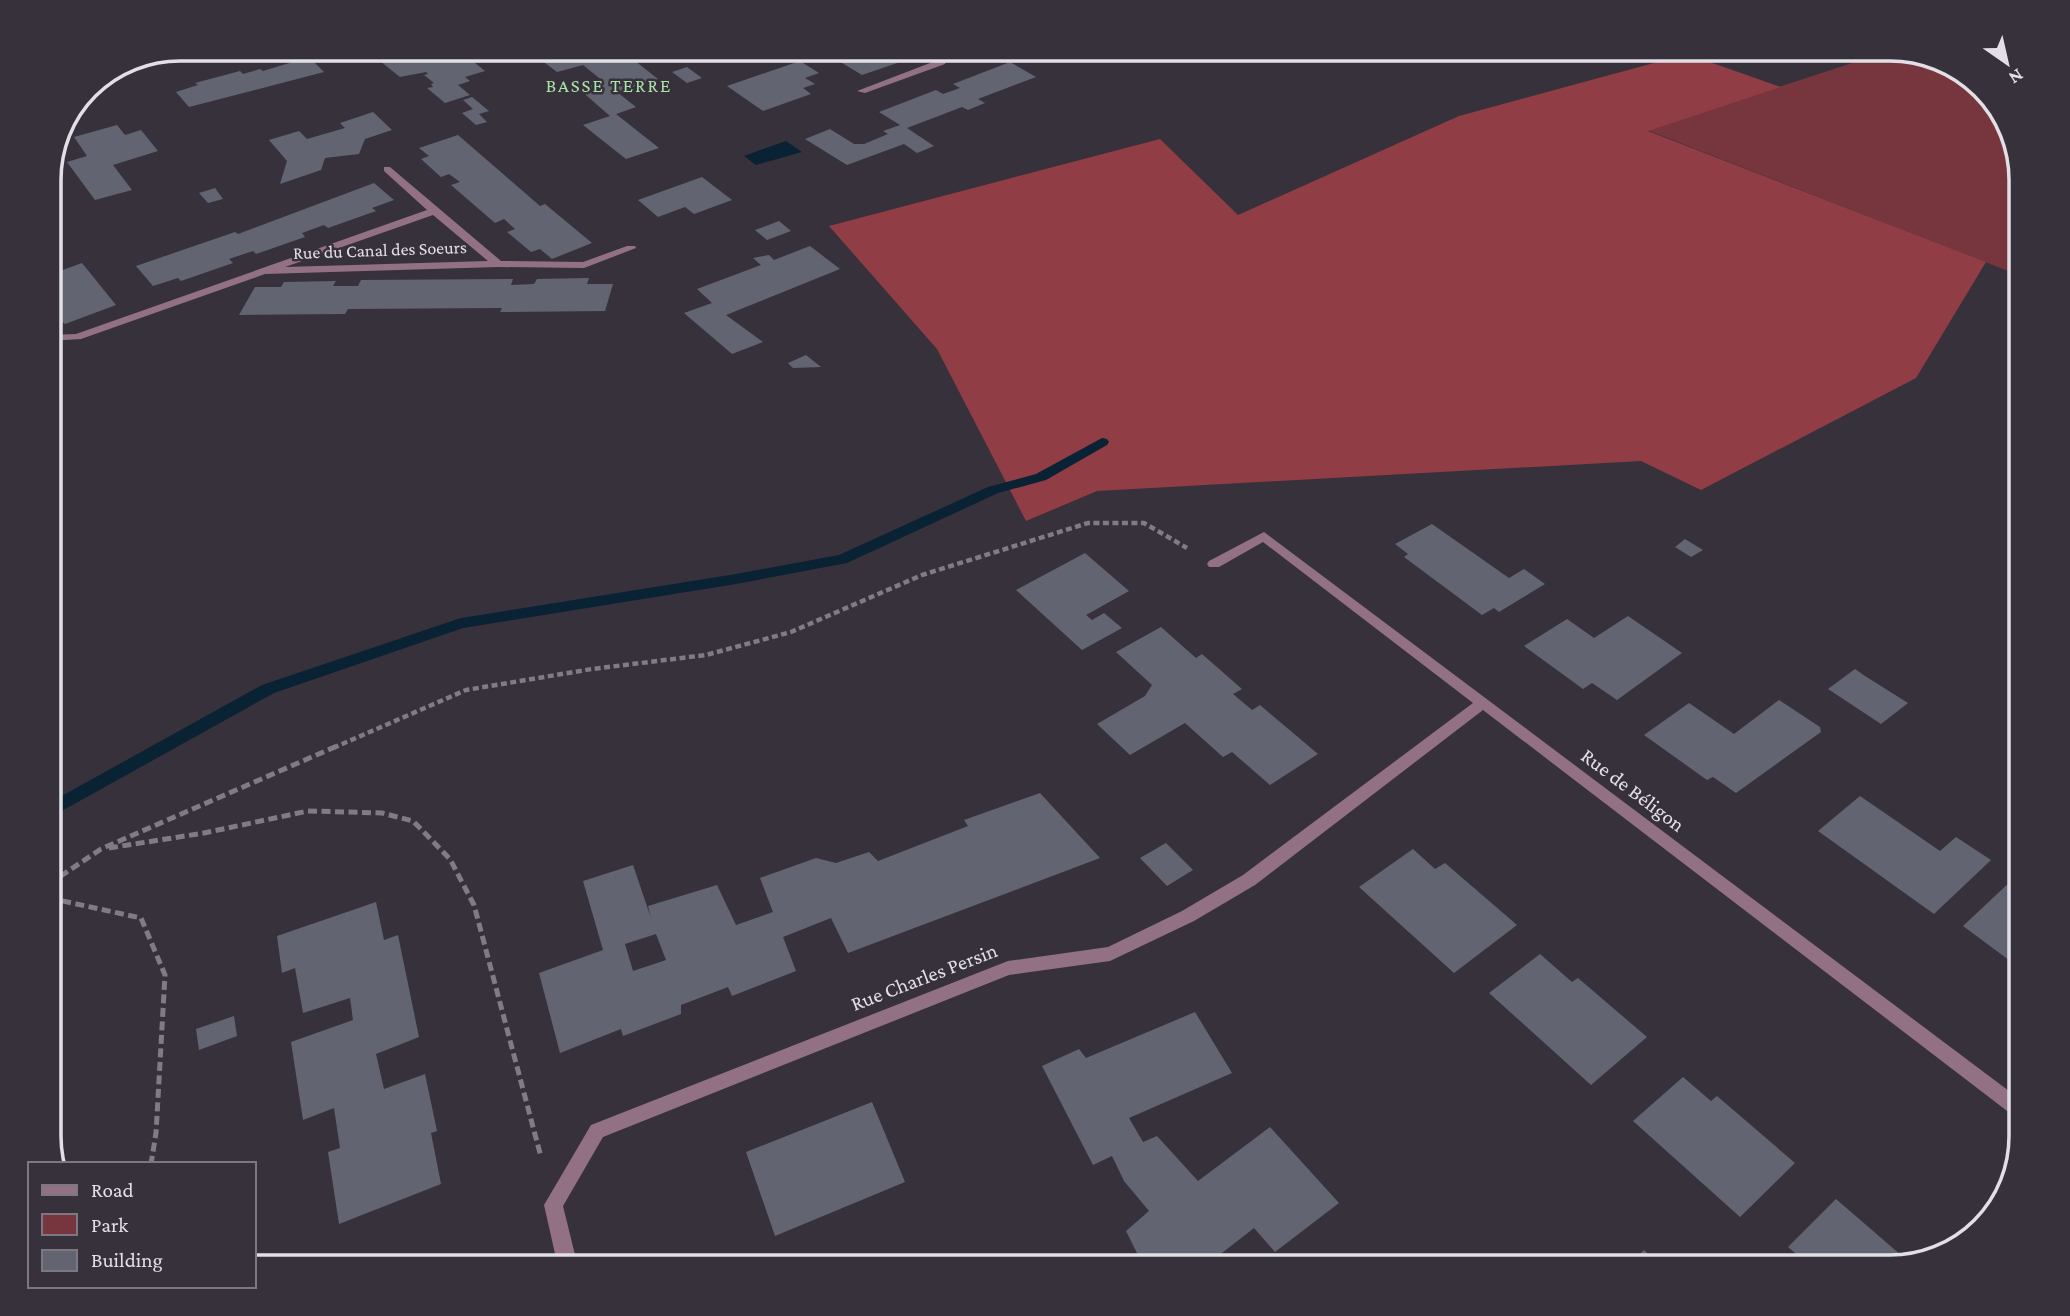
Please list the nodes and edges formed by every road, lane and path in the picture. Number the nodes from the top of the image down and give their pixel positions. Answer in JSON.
{"nodes":[{"id":1,"x":942,"y":61,"type":"edge"},
{"id":2,"x":862,"y":91,"type":"dead end"},
{"id":3,"x":387,"y":169,"type":"dead end"},
{"id":4,"x":434,"y":211,"type":"junction"},
{"id":5,"x":631,"y":248,"type":"dead end"},
{"id":6,"x":498,"y":264,"type":"junction"},
{"id":7,"x":263,"y":271,"type":"junction"},
{"id":8,"x":62,"y":338,"type":"edge"},
{"id":9,"x":1214,"y":564,"type":"joint"},
{"id":10,"x":1483,"y":703,"type":"junction"},
{"id":11,"x":101,"y":849,"type":"junction"},
{"id":12,"x":62,"y":875,"type":"edge"},
{"id":13,"x":62,"y":901,"type":"edge"},
{"id":14,"x":2009,"y":1102,"type":"edge"},
{"id":15,"x":151,"y":1162,"type":"edge"},
{"id":16,"x":553,"y":1205,"type":"junction"},
{"id":17,"x":565,"y":1255,"type":"edge"}],
"edges":[{"from":1,"to":2,"type":"street"},
{"from":3,"to":4,"type":"street","name":"Rue du Canal des Soeurs"},
{"from":4,"to":6,"type":"street","name":"Rue du Canal des Soeurs"},
{"from":4,"to":7,"type":"street","name":"Rue du Canal des Soeurs"},
{"from":5,"to":6,"type":"street","name":"Rue du Canal des Soeurs"},
{"from":6,"to":7,"type":"street","name":"Rue du Canal des Soeurs"},
{"from":7,"to":8,"type":"street","name":"Rue du Canal des Soeurs"},
{"from":9,"to":10,"type":"street","name":"Rue de Béligon"},
{"from":9,"to":11,"type":"path"},
{"from":10,"to":14,"type":"street","name":"Rue de Béligon"},
{"from":10,"to":16,"type":"street","name":"Rue Charles Persin"},
{"from":11,"to":12,"type":"path"},
{"from":11,"to":16,"type":"path"},
{"from":13,"to":15,"type":"path"},
{"from":16,"to":17,"type":"street"}]}
